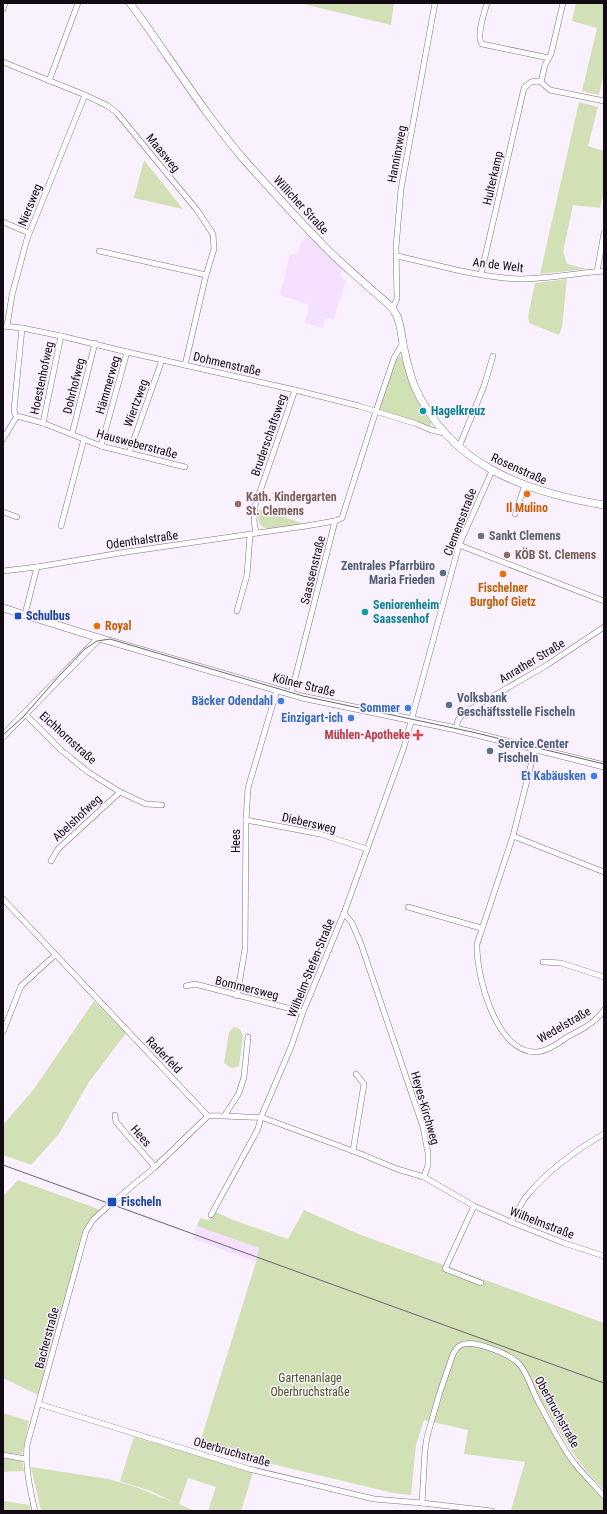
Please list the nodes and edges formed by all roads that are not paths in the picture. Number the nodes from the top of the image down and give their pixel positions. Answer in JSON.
{"nodes":[{"id":1,"x":5,"y":3,"type":"edge"},
{"id":2,"x":78,"y":3,"type":"edge"},
{"id":3,"x":130,"y":3,"type":"edge"},
{"id":4,"x":435,"y":3,"type":"edge"},
{"id":5,"x":487,"y":3,"type":"edge"},
{"id":6,"x":562,"y":3,"type":"edge"},
{"id":7,"x":3,"y":8,"type":"edge"},
{"id":8,"x":549,"y":58,"type":"junction"},
{"id":9,"x":3,"y":62,"type":"edge"},
{"id":10,"x":49,"y":81,"type":"junction"},
{"id":11,"x":541,"y":82,"type":"junction"},
{"id":12,"x":85,"y":96,"type":"junction"},
{"id":13,"x":604,"y":101,"type":"edge"},
{"id":14,"x":3,"y":222,"type":"edge"},
{"id":15,"x":29,"y":233,"type":"junction"},
{"id":16,"x":604,"y":233,"type":"edge"},
{"id":17,"x":99,"y":251,"type":"dead end"},
{"id":18,"x":397,"y":256,"type":"junction"},
{"id":19,"x":604,"y":271,"type":"edge"},
{"id":20,"x":597,"y":272,"type":"junction"},
{"id":21,"x":481,"y":274,"type":"junction"},
{"id":22,"x":206,"y":275,"type":"junction"},
{"id":23,"x":392,"y":309,"type":"junction"},
{"id":24,"x":5,"y":326,"type":"edge"},
{"id":25,"x":22,"y":328,"type":"junction"},
{"id":26,"x":62,"y":336,"type":"junction"},
{"id":27,"x":95,"y":343,"type":"junction"},
{"id":28,"x":403,"y":343,"type":"junction"},
{"id":29,"x":128,"y":352,"type":"junction"},
{"id":30,"x":492,"y":356,"type":"dead end"},
{"id":31,"x":162,"y":360,"type":"junction"},
{"id":32,"x":185,"y":365,"type":"junction"},
{"id":33,"x":295,"y":390,"type":"junction"},
{"id":34,"x":376,"y":411,"type":"junction"},
{"id":35,"x":17,"y":416,"type":"junction"},
{"id":36,"x":43,"y":423,"type":"junction"},
{"id":37,"x":438,"y":426,"type":"joint"},
{"id":38,"x":444,"y":433,"type":"junction"},
{"id":39,"x":72,"y":434,"type":"junction"},
{"id":40,"x":3,"y":439,"type":"edge"},
{"id":41,"x":84,"y":439,"type":"junction"},
{"id":42,"x":101,"y":446,"type":"junction"},
{"id":43,"x":459,"y":447,"type":"junction"},
{"id":44,"x":129,"y":453,"type":"junction"},
{"id":45,"x":185,"y":467,"type":"dead end"},
{"id":46,"x":492,"y":471,"type":"junction"},
{"id":47,"x":525,"y":485,"type":"junction"},
{"id":48,"x":604,"y":505,"type":"edge"},
{"id":49,"x":3,"y":512,"type":"edge"},
{"id":50,"x":514,"y":514,"type":"dead end"},
{"id":51,"x":18,"y":517,"type":"dead end"},
{"id":52,"x":335,"y":521,"type":"junction"},
{"id":53,"x":61,"y":526,"type":"dead end"},
{"id":54,"x":256,"y":533,"type":"junction"},
{"id":55,"x":250,"y":535,"type":"junction"},
{"id":56,"x":459,"y":545,"type":"junction"},
{"id":57,"x":37,"y":568,"type":"junction"},
{"id":58,"x":3,"y":572,"type":"edge"},
{"id":59,"x":604,"y":601,"type":"edge"},
{"id":60,"x":3,"y":608,"type":"edge"},
{"id":61,"x":237,"y":611,"type":"dead end"},
{"id":62,"x":25,"y":614,"type":"junction"},
{"id":63,"x":604,"y":627,"type":"edge"},
{"id":64,"x":82,"y":632,"type":"junction"},
{"id":65,"x":100,"y":638,"type":"junction"},
{"id":66,"x":86,"y":652,"type":"junction"},
{"id":67,"x":277,"y":690,"type":"junction"},
{"id":68,"x":291,"y":694,"type":"junction"},
{"id":69,"x":26,"y":714,"type":"junction"},
{"id":70,"x":412,"y":720,"type":"junction"},
{"id":71,"x":456,"y":729,"type":"junction"},
{"id":72,"x":3,"y":736,"type":"edge"},
{"id":73,"x":535,"y":749,"type":"junction"},
{"id":74,"x":604,"y":766,"type":"edge"},
{"id":75,"x":120,"y":792,"type":"junction"},
{"id":76,"x":162,"y":805,"type":"dead end"},
{"id":77,"x":246,"y":820,"type":"junction"},
{"id":78,"x":513,"y":836,"type":"junction"},
{"id":79,"x":367,"y":848,"type":"junction"},
{"id":80,"x":52,"y":861,"type":"dead end"},
{"id":81,"x":604,"y":872,"type":"edge"},
{"id":82,"x":3,"y":899,"type":"edge"},
{"id":83,"x":408,"y":907,"type":"dead end"},
{"id":84,"x":344,"y":913,"type":"junction"},
{"id":85,"x":481,"y":928,"type":"junction"},
{"id":86,"x":55,"y":955,"type":"junction"},
{"id":87,"x":543,"y":962,"type":"dead end"},
{"id":88,"x":604,"y":977,"type":"edge"},
{"id":89,"x":186,"y":986,"type":"dead end"},
{"id":90,"x":237,"y":996,"type":"junction"},
{"id":91,"x":604,"y":1010,"type":"edge"},
{"id":92,"x":304,"y":1012,"type":"junction"},
{"id":93,"x":3,"y":1032,"type":"edge"},
{"id":94,"x":248,"y":1037,"type":"dead end"},
{"id":95,"x":356,"y":1074,"type":"dead end"},
{"id":96,"x":115,"y":1115,"type":"dead end"},
{"id":97,"x":225,"y":1115,"type":"junction"},
{"id":98,"x":208,"y":1116,"type":"junction"},
{"id":99,"x":261,"y":1117,"type":"junction"},
{"id":100,"x":604,"y":1134,"type":"edge"},
{"id":101,"x":353,"y":1151,"type":"junction"},
{"id":102,"x":155,"y":1167,"type":"junction"},
{"id":103,"x":424,"y":1177,"type":"junction"},
{"id":104,"x":474,"y":1206,"type":"junction"},
{"id":105,"x":211,"y":1215,"type":"dead end"},
{"id":106,"x":511,"y":1222,"type":"junction"},
{"id":107,"x":604,"y":1256,"type":"edge"},
{"id":108,"x":481,"y":1283,"type":"dead end"},
{"id":109,"x":39,"y":1404,"type":"junction"},
{"id":110,"x":3,"y":1455,"type":"edge"},
{"id":111,"x":26,"y":1459,"type":"junction"},
{"id":112,"x":604,"y":1496,"type":"edge"},
{"id":113,"x":422,"y":1503,"type":"junction"},
{"id":114,"x":35,"y":1511,"type":"edge"},
{"id":115,"x":492,"y":1511,"type":"edge"}],
"edges":[{"from":1,"to":7,"type":"street"},
{"from":2,"to":10,"type":"street"},
{"from":3,"to":23,"type":"street","name":"Willicher Straße"},
{"from":4,"to":18,"type":"street","name":"Hanninxweg"},
{"from":5,"to":8,"type":"street"},
{"from":6,"to":8,"type":"street"},
{"from":8,"to":11,"type":"street"},
{"from":9,"to":10,"type":"street","name":"Maasweg"},
{"from":10,"to":12,"type":"street","name":"Maasweg"},
{"from":11,"to":13,"type":"street"},
{"from":11,"to":21,"type":"street","name":"Hulterkamp"},
{"from":12,"to":15,"type":"street","name":"Niersweg"},
{"from":12,"to":22,"type":"street","name":"Maasweg"},
{"from":14,"to":15,"type":"street"},
{"from":15,"to":24,"type":"street","name":"Niersweg"},
{"from":16,"to":20,"type":"street"},
{"from":17,"to":22,"type":"street"},
{"from":18,"to":21,"type":"street","name":"An de Welt"},
{"from":18,"to":23,"type":"street","name":"Hanninxweg"},
{"from":19,"to":20,"type":"street","name":"An de Welt"},
{"from":20,"to":21,"type":"street","name":"An de Welt"},
{"from":22,"to":32,"type":"street","name":"Maasweg"},
{"from":23,"to":28,"type":"street","name":"Willicher Straße"},
{"from":24,"to":25,"type":"street","name":"Dohmenstraße"},
{"from":25,"to":26,"type":"street","name":"Dohmenstraße"},
{"from":25,"to":35,"type":"street"},
{"from":26,"to":27,"type":"street","name":"Dohmenstraße"},
{"from":26,"to":36,"type":"street","name":"Hoestenhofweg"},
{"from":27,"to":29,"type":"street","name":"Dohmenstraße"},
{"from":27,"to":39,"type":"street","name":"Dohrhofweg"},
{"from":28,"to":34,"type":"street","name":"Saassenstraße"},
{"from":28,"to":37,"type":"street","name":"Willicher Straße"},
{"from":29,"to":31,"type":"street","name":"Dohmenstraße"},
{"from":29,"to":42,"type":"street","name":"Hämmerweg"},
{"from":30,"to":43,"type":"street"},
{"from":31,"to":32,"type":"street","name":"Dohmenstraße"},
{"from":31,"to":44,"type":"street","name":"Wiertzweg"},
{"from":32,"to":33,"type":"street","name":"Dohmenstraße"},
{"from":33,"to":34,"type":"street","name":"Dohmenstraße"},
{"from":33,"to":54,"type":"street","name":"Bruderschaftsweg"},
{"from":34,"to":38,"type":"street","name":"Dohmenstraße"},
{"from":34,"to":52,"type":"street","name":"Saassenstraße"},
{"from":35,"to":36,"type":"street","name":"Hausweberstraße"},
{"from":35,"to":40,"type":"street"},
{"from":36,"to":39,"type":"street","name":"Hausweberstraße"},
{"from":37,"to":38,"type":"street","name":"Rosenstraße"},
{"from":38,"to":43,"type":"street","name":"Rosenstraße"},
{"from":39,"to":41,"type":"street","name":"Hausweberstraße"},
{"from":41,"to":42,"type":"street","name":"Hausweberstraße"},
{"from":41,"to":53,"type":"street","name":"Hausweberstraße"},
{"from":42,"to":44,"type":"street","name":"Hausweberstraße"},
{"from":43,"to":46,"type":"street","name":"Rosenstraße"},
{"from":44,"to":45,"type":"street","name":"Hausweberstraße"},
{"from":46,"to":47,"type":"street","name":"Rosenstraße"},
{"from":46,"to":56,"type":"street","name":"Clemensstraße"},
{"from":47,"to":48,"type":"street","name":"Rosenstraße"},
{"from":47,"to":50,"type":"street"},
{"from":49,"to":51,"type":"street"},
{"from":52,"to":54,"type":"street","name":"Odenthalstraße"},
{"from":52,"to":68,"type":"street","name":"Saassenstraße"},
{"from":54,"to":55,"type":"street","name":"Odenthalstraße"},
{"from":55,"to":57,"type":"street","name":"Odenthalstraße"},
{"from":55,"to":61,"type":"street"},
{"from":56,"to":59,"type":"street"},
{"from":56,"to":70,"type":"street","name":"Clemensstraße"},
{"from":57,"to":58,"type":"street","name":"Odenthalstraße"},
{"from":57,"to":62,"type":"street"},
{"from":60,"to":62,"type":"street","name":"Kölner Straße"},
{"from":62,"to":64,"type":"street","name":"Kölner Straße"},
{"from":63,"to":71,"type":"street","name":"Anrather Straße"},
{"from":64,"to":65,"type":"street","name":"Kölner Straße"},
{"from":64,"to":66,"type":"street"},
{"from":65,"to":66,"type":"street","name":"Eichhornstraße"},
{"from":65,"to":67,"type":"street","name":"Kölner Straße"},
{"from":66,"to":69,"type":"street","name":"Eichhornstraße"},
{"from":67,"to":68,"type":"street","name":"Kölner Straße"},
{"from":67,"to":77,"type":"street","name":"Hees"},
{"from":68,"to":70,"type":"street","name":"Kölner Straße"},
{"from":69,"to":72,"type":"street","name":"Eichhornstraße"},
{"from":69,"to":75,"type":"street","name":"Eichhornstraße"},
{"from":70,"to":71,"type":"street","name":"Kölner Straße"},
{"from":70,"to":79,"type":"street","name":"Wilhelm-Stefen-Straße"},
{"from":71,"to":73,"type":"street","name":"Kölner Straße"},
{"from":73,"to":74,"type":"street","name":"Kölner Straße"},
{"from":73,"to":78,"type":"street","name":"Wedelstraße"},
{"from":75,"to":76,"type":"street","name":"Eichhornstraße"},
{"from":75,"to":80,"type":"street","name":"Abelshofweg"},
{"from":77,"to":79,"type":"street","name":"Diebersweg"},
{"from":77,"to":90,"type":"street","name":"Hees"},
{"from":78,"to":81,"type":"street"},
{"from":78,"to":85,"type":"street","name":"Wedelstraße"},
{"from":79,"to":84,"type":"street","name":"Wilhelm-Stefen-Straße"},
{"from":82,"to":86,"type":"street","name":"Raderfeld"},
{"from":83,"to":85,"type":"street"},
{"from":84,"to":92,"type":"street","name":"Wilhelm-Stefen-Straße"},
{"from":84,"to":103,"type":"street","name":"Heyes-Kirchweg"},
{"from":85,"to":91,"type":"street","name":"Wedelstraße"},
{"from":86,"to":93,"type":"street"},
{"from":86,"to":98,"type":"street","name":"Raderfeld"},
{"from":87,"to":88,"type":"street"},
{"from":89,"to":90,"type":"street","name":"Bommersweg"},
{"from":90,"to":92,"type":"street","name":"Bommersweg"},
{"from":92,"to":99,"type":"street","name":"Wilhelm-Stefen-Straße"},
{"from":94,"to":97,"type":"street"},
{"from":95,"to":101,"type":"street"},
{"from":96,"to":102,"type":"street","name":"Hees"},
{"from":97,"to":98,"type":"street"},
{"from":97,"to":99,"type":"street"},
{"from":98,"to":102,"type":"street"},
{"from":99,"to":101,"type":"street"},
{"from":99,"to":105,"type":"street","name":"Wilhelm-Stefen-Straße"},
{"from":100,"to":106,"type":"street"},
{"from":101,"to":103,"type":"street"},
{"from":102,"to":109,"type":"street","name":"Bacherstraße"},
{"from":103,"to":104,"type":"street"},
{"from":104,"to":106,"type":"street","name":"Wilhelmstraße"},
{"from":104,"to":108,"type":"street"},
{"from":106,"to":107,"type":"street","name":"Wilhelmstraße"},
{"from":109,"to":111,"type":"street","name":"Bacherstraße"},
{"from":109,"to":113,"type":"street","name":"Oberbruchstraße"},
{"from":110,"to":111,"type":"street"},
{"from":111,"to":114,"type":"street","name":"Bacherstraße"},
{"from":112,"to":113,"type":"street","name":"Oberbruchstraße"},
{"from":113,"to":115,"type":"street","name":"Oberbruchstraße"}]}
